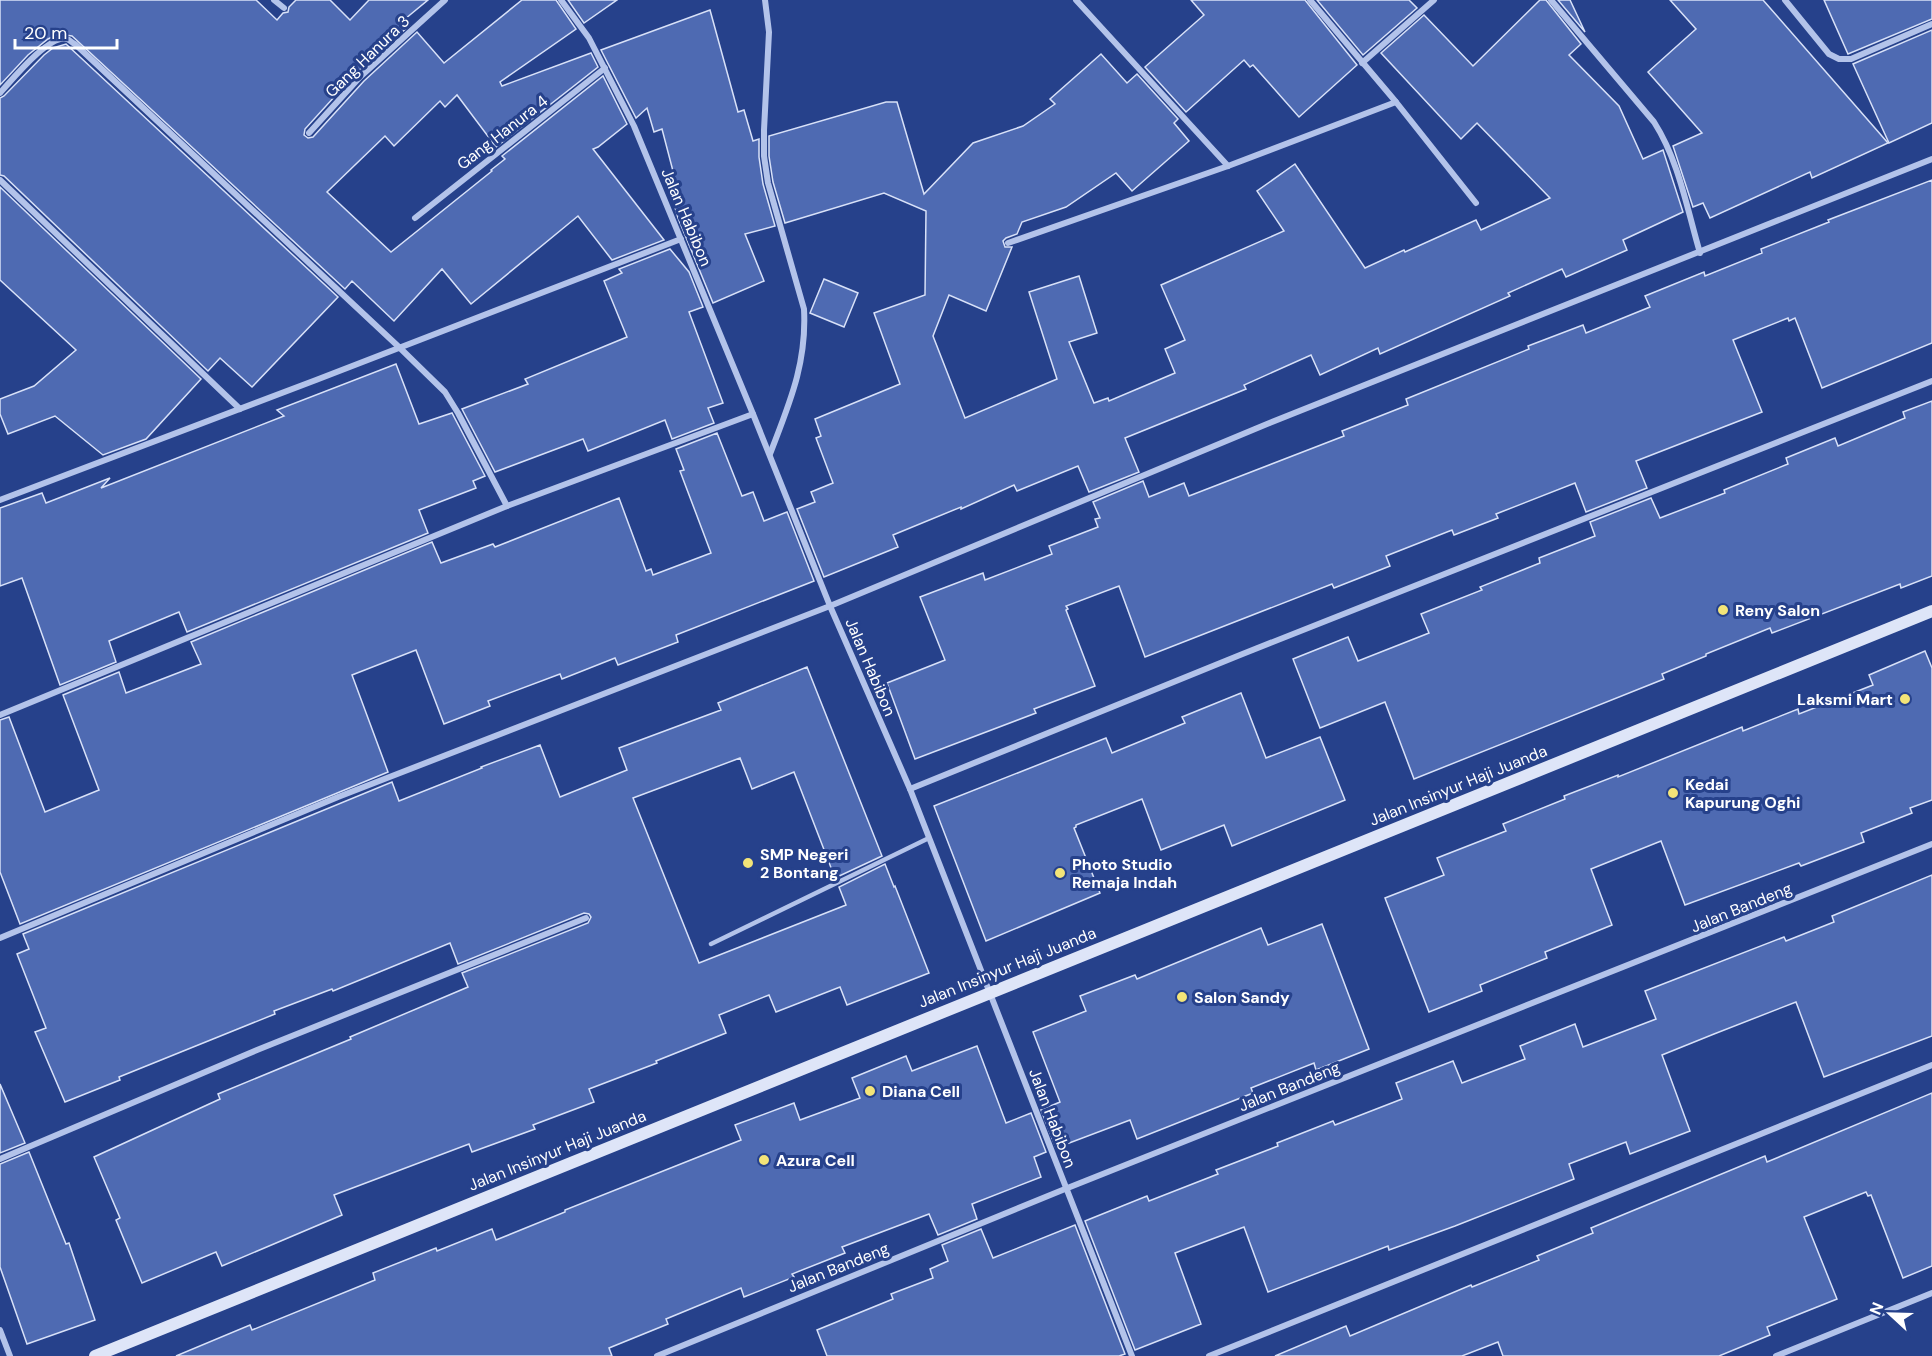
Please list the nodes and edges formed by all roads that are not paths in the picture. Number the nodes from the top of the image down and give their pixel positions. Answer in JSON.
{"nodes":[{"id":1,"x":274,"y":0,"type":"edge"},
{"id":2,"x":445,"y":0,"type":"edge"},
{"id":3,"x":561,"y":0,"type":"edge"},
{"id":4,"x":765,"y":0,"type":"edge"},
{"id":5,"x":1076,"y":0,"type":"edge"},
{"id":6,"x":1310,"y":0,"type":"edge"},
{"id":7,"x":1434,"y":0,"type":"edge"},
{"id":8,"x":1551,"y":0,"type":"edge"},
{"id":9,"x":1785,"y":0,"type":"edge"},
{"id":10,"x":284,"y":8,"type":"dead end"},
{"id":11,"x":1932,"y":24,"type":"edge"},
{"id":12,"x":1362,"y":63,"type":"junction"},
{"id":13,"x":606,"y":68,"type":"junction"},
{"id":14,"x":0,"y":93,"type":"edge"},
{"id":15,"x":1396,"y":102,"type":"junction"},
{"id":16,"x":309,"y":133,"type":"dead end"},
{"id":17,"x":1932,"y":159,"type":"edge"},
{"id":18,"x":1227,"y":166,"type":"junction"},
{"id":19,"x":0,"y":180,"type":"edge"},
{"id":20,"x":1476,"y":203,"type":"dead end"},
{"id":21,"x":415,"y":218,"type":"dead end"},
{"id":22,"x":681,"y":239,"type":"junction"},
{"id":23,"x":1008,"y":243,"type":"dead end"},
{"id":24,"x":1700,"y":253,"type":"junction"},
{"id":25,"x":400,"y":348,"type":"junction"},
{"id":26,"x":1932,"y":381,"type":"edge"},
{"id":27,"x":240,"y":409,"type":"junction"},
{"id":28,"x":753,"y":414,"type":"junction"},
{"id":29,"x":770,"y":454,"type":"junction"},
{"id":30,"x":0,"y":500,"type":"edge"},
{"id":31,"x":507,"y":506,"type":"junction"},
{"id":32,"x":830,"y":606,"type":"junction"},
{"id":33,"x":1932,"y":611,"type":"edge"},
{"id":34,"x":0,"y":716,"type":"edge"},
{"id":35,"x":910,"y":789,"type":"junction"},
{"id":36,"x":929,"y":838,"type":"junction"},
{"id":37,"x":1932,"y":844,"type":"edge"},
{"id":38,"x":586,"y":918,"type":"dead end"},
{"id":39,"x":0,"y":938,"type":"edge"},
{"id":40,"x":711,"y":944,"type":"dead end"},
{"id":41,"x":990,"y":992,"type":"junction"},
{"id":42,"x":1932,"y":1065,"type":"edge"},
{"id":43,"x":0,"y":1159,"type":"edge"},
{"id":44,"x":1065,"y":1189,"type":"junction"},
{"id":45,"x":1932,"y":1293,"type":"edge"},
{"id":46,"x":0,"y":1330,"type":"edge"},
{"id":47,"x":10,"y":1356,"type":"edge"},
{"id":48,"x":95,"y":1356,"type":"edge"},
{"id":49,"x":657,"y":1356,"type":"edge"},
{"id":50,"x":1132,"y":1356,"type":"edge"},
{"id":51,"x":1209,"y":1356,"type":"edge"},
{"id":52,"x":1776,"y":1356,"type":"edge"}],
"edges":[{"from":1,"to":10,"type":"street"},
{"from":2,"to":16,"type":"street","name":"Gang Hanura 3"},
{"from":3,"to":13,"type":"street","name":"Jalan Habibon"},
{"from":4,"to":29,"type":"street"},
{"from":5,"to":18,"type":"street"},
{"from":6,"to":12,"type":"street"},
{"from":7,"to":12,"type":"street"},
{"from":8,"to":24,"type":"street"},
{"from":9,"to":11,"type":"street"},
{"from":12,"to":15,"type":"street"},
{"from":13,"to":21,"type":"street","name":"Gang Hanura 4"},
{"from":13,"to":22,"type":"street","name":"Jalan Habibon"},
{"from":14,"to":25,"type":"street"},
{"from":15,"to":18,"type":"street"},
{"from":15,"to":20,"type":"street"},
{"from":17,"to":24,"type":"street"},
{"from":18,"to":23,"type":"street"},
{"from":19,"to":27,"type":"street"},
{"from":22,"to":25,"type":"street"},
{"from":22,"to":28,"type":"street","name":"Jalan Habibon"},
{"from":24,"to":32,"type":"street"},
{"from":25,"to":27,"type":"street"},
{"from":25,"to":31,"type":"street"},
{"from":26,"to":35,"type":"street"},
{"from":27,"to":30,"type":"street"},
{"from":28,"to":29,"type":"street","name":"Jalan Habibon"},
{"from":28,"to":31,"type":"street"},
{"from":29,"to":32,"type":"street","name":"Jalan Habibon"},
{"from":31,"to":34,"type":"street"},
{"from":32,"to":35,"type":"street","name":"Jalan Habibon"},
{"from":32,"to":39,"type":"street"},
{"from":33,"to":41,"type":"street","name":"Jalan Insinyur Haji Juanda"},
{"from":35,"to":36,"type":"street","name":"Jalan Habibon"},
{"from":36,"to":40,"type":"lane"},
{"from":36,"to":41,"type":"street","name":"Jalan Habibon"},
{"from":37,"to":44,"type":"street","name":"Jalan Bandeng"},
{"from":38,"to":43,"type":"street"},
{"from":41,"to":44,"type":"street","name":"Jalan Habibon"},
{"from":41,"to":48,"type":"street","name":"Jalan Insinyur Haji Juanda"},
{"from":42,"to":51,"type":"street"},
{"from":44,"to":49,"type":"street","name":"Jalan Bandeng"},
{"from":44,"to":50,"type":"street","name":"Jalan Habibon"},
{"from":45,"to":52,"type":"street"},
{"from":46,"to":47,"type":"street"}]}
